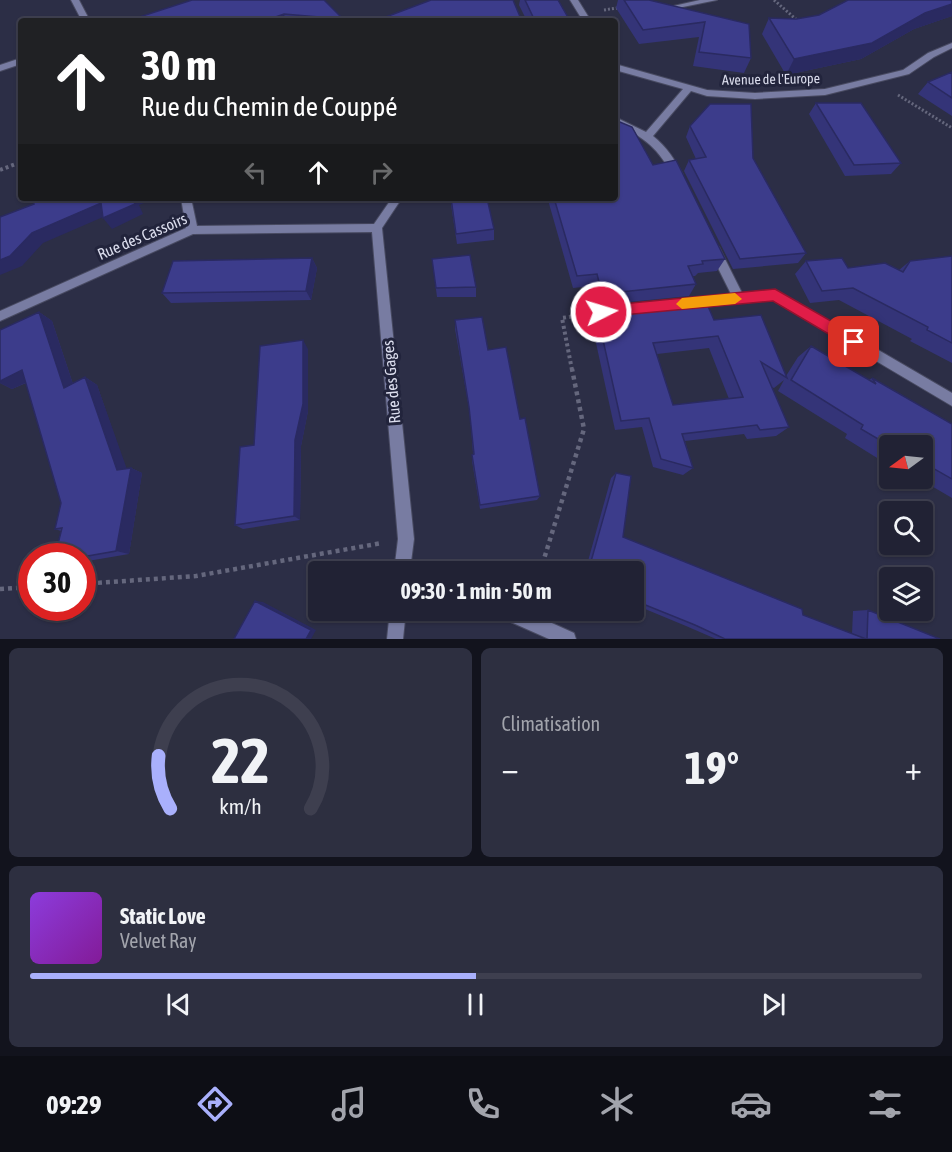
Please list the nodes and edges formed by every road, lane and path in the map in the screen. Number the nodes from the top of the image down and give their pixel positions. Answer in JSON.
{"nodes":[{"id":1,"x":75,"y":0,"type":"edge"},
{"id":2,"x":574,"y":0,"type":"edge"},
{"id":3,"x":713,"y":0,"type":"edge"},
{"id":4,"x":774,"y":0,"type":"edge"},
{"id":5,"x":673,"y":8,"type":"edge"},
{"id":6,"x":84,"y":18,"type":"edge"},
{"id":7,"x":585,"y":18,"type":"edge"},
{"id":8,"x":799,"y":21,"type":"edge"},
{"id":9,"x":952,"y":45,"type":"edge"},
{"id":10,"x":18,"y":62,"type":"edge"},
{"id":11,"x":0,"y":68,"type":"edge"},
{"id":12,"x":618,"y":68,"type":"edge"},
{"id":13,"x":877,"y":80,"type":"junction"},
{"id":14,"x":689,"y":88,"type":"junction"},
{"id":15,"x":618,"y":121,"type":"edge"},
{"id":16,"x":952,"y":128,"type":"edge"},
{"id":17,"x":648,"y":136,"type":"junction"},
{"id":18,"x":18,"y":163,"type":"edge"},
{"id":19,"x":0,"y":170,"type":"edge"},
{"id":20,"x":686,"y":191,"type":"edge"},
{"id":21,"x":187,"y":201,"type":"edge"},
{"id":22,"x":395,"y":201,"type":"edge"},
{"id":23,"x":377,"y":228,"type":"junction"},
{"id":24,"x":192,"y":230,"type":"junction"},
{"id":25,"x":708,"y":234,"type":"edge"},
{"id":26,"x":739,"y":298,"type":"junction"},
{"id":27,"x":682,"y":304,"type":"edge"},
{"id":28,"x":601,"y":312,"type":"edge"},
{"id":29,"x":0,"y":316,"type":"edge"},
{"id":30,"x":952,"y":400,"type":"edge"},
{"id":31,"x":406,"y":539,"type":"junction"},
{"id":32,"x":406,"y":561,"type":"edge"},
{"id":33,"x":543,"y":561,"type":"edge"},
{"id":34,"x":96,"y":583,"type":"edge"},
{"id":35,"x":18,"y":588,"type":"edge"},
{"id":36,"x":0,"y":589,"type":"edge"},
{"id":37,"x":396,"y":621,"type":"edge"},
{"id":38,"x":528,"y":621,"type":"edge"},
{"id":39,"x":394,"y":639,"type":"edge"},
{"id":40,"x":568,"y":639,"type":"edge"}],
"edges":[{"from":1,"to":6,"type":"street"},
{"from":2,"to":7,"type":"street"},
{"from":3,"to":5,"type":"street"},
{"from":4,"to":8,"type":"path"},
{"from":9,"to":13,"type":"street","name":"Avenue de l'Europe"},
{"from":10,"to":11,"type":"street"},
{"from":12,"to":14,"type":"street","name":"Avenue de l'Europe"},
{"from":13,"to":14,"type":"street","name":"Avenue de l'Europe"},
{"from":13,"to":16,"type":"path"},
{"from":14,"to":17,"type":"street"},
{"from":15,"to":17,"type":"street"},
{"from":17,"to":20,"type":"street"},
{"from":18,"to":19,"type":"path"},
{"from":21,"to":24,"type":"street"},
{"from":22,"to":23,"type":"street"},
{"from":23,"to":24,"type":"street","name":"Rue des Cassoirs"},
{"from":23,"to":31,"type":"street","name":"Rue des Gages"},
{"from":24,"to":29,"type":"street","name":"Rue des Cassoirs"},
{"from":25,"to":26,"type":"street"},
{"from":26,"to":27,"type":"street"},
{"from":26,"to":30,"type":"street"},
{"from":28,"to":33,"type":"path"},
{"from":31,"to":32,"type":"street","name":"Rue des Gages"},
{"from":31,"to":34,"type":"path"},
{"from":35,"to":36,"type":"path"},
{"from":37,"to":39,"type":"street"},
{"from":38,"to":40,"type":"street"}]}
